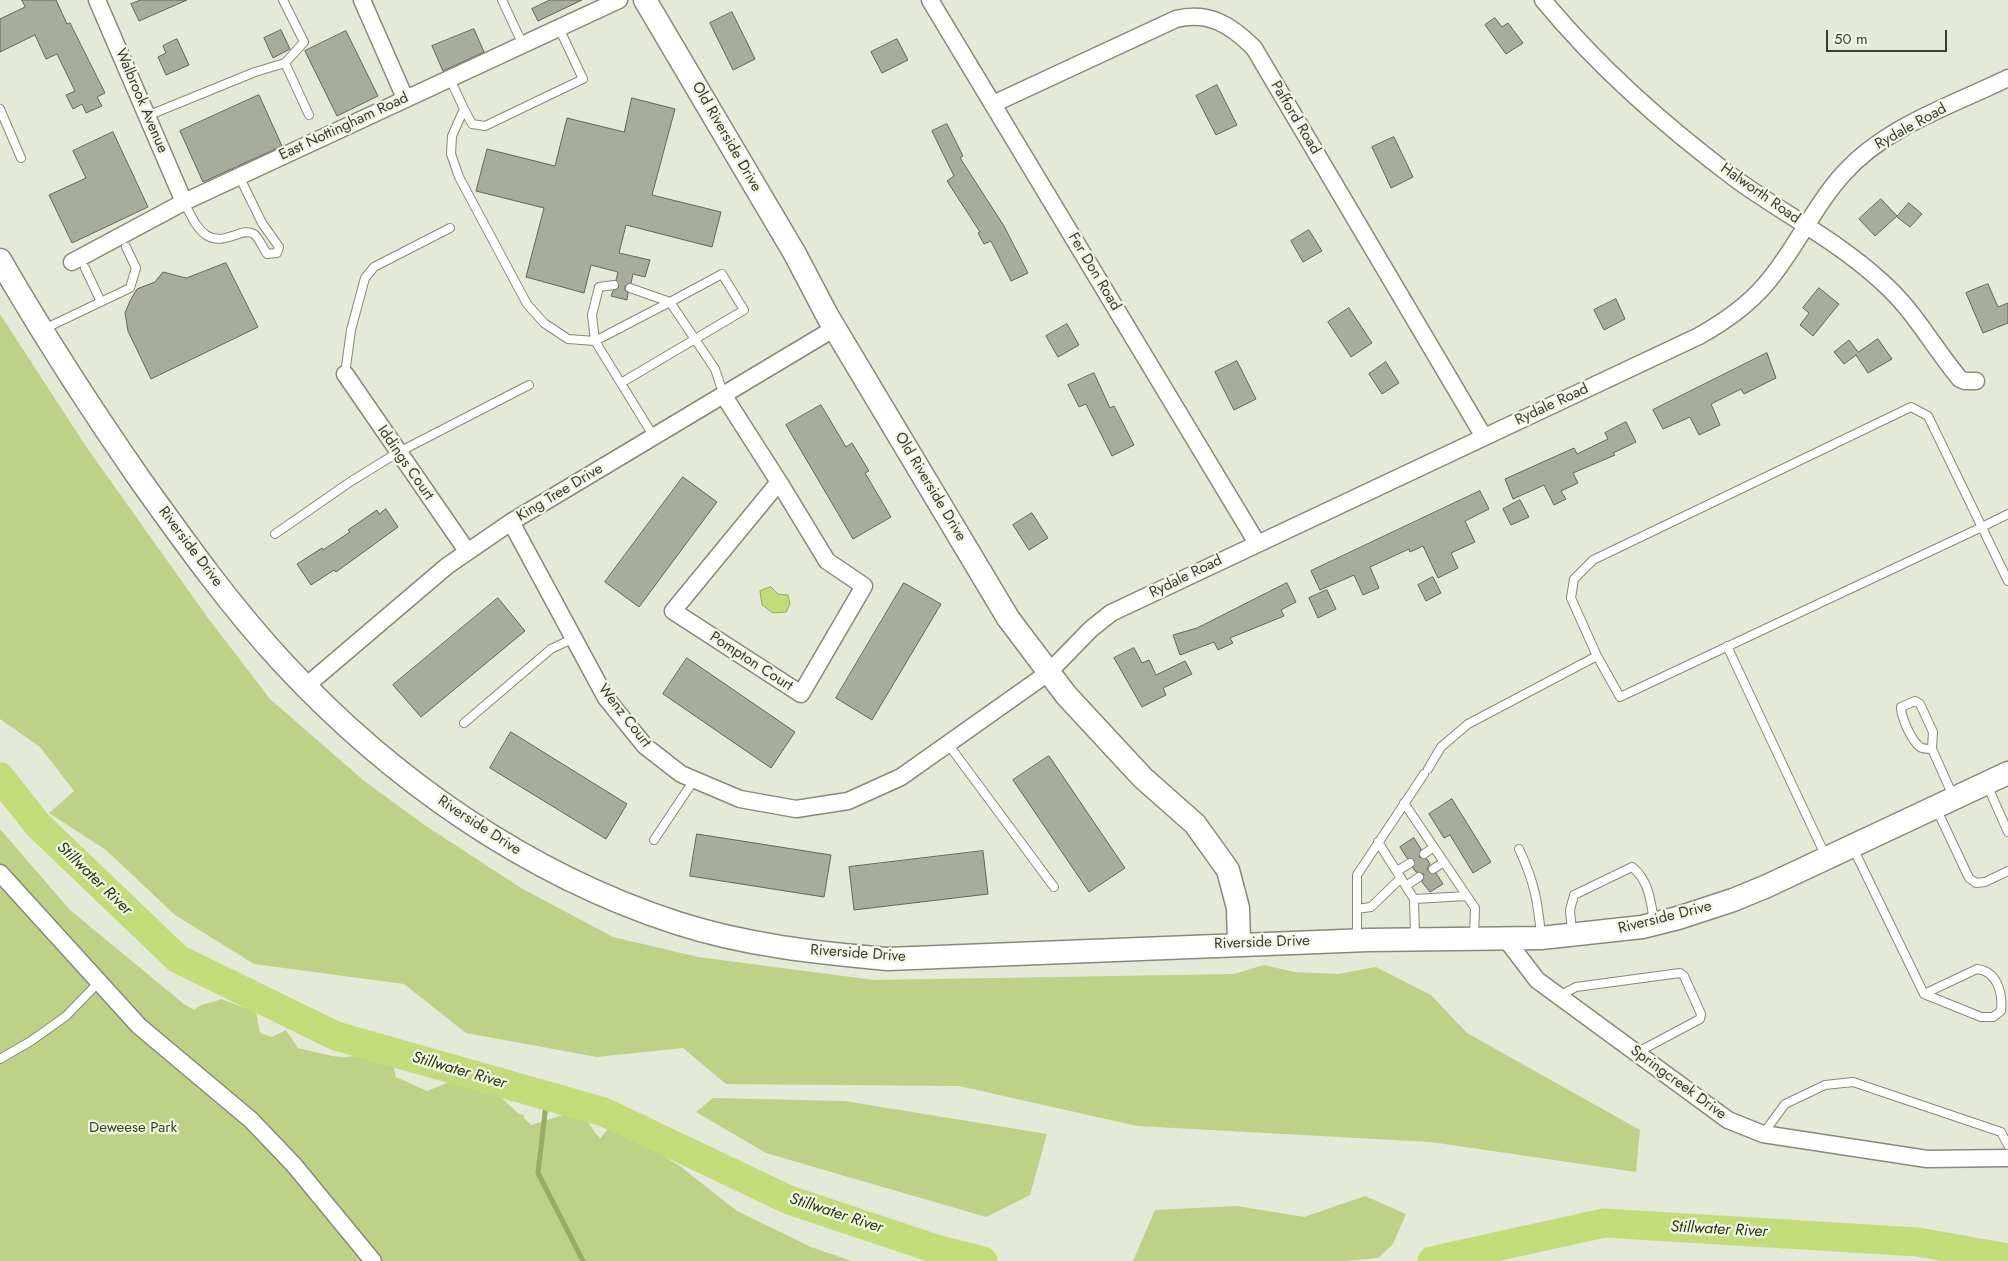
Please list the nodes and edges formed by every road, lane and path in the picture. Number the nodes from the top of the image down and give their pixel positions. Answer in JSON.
{"nodes":[{"id":1,"x":97,"y":0,"type":"edge"},
{"id":2,"x":283,"y":0,"type":"edge"},
{"id":3,"x":362,"y":0,"type":"edge"},
{"id":4,"x":502,"y":0,"type":"edge"},
{"id":5,"x":619,"y":0,"type":"edge"},
{"id":6,"x":930,"y":0,"type":"edge"},
{"id":7,"x":1543,"y":0,"type":"edge"},
{"id":8,"x":646,"y":1,"type":"edge"},
{"id":9,"x":559,"y":28,"type":"junction"},
{"id":10,"x":523,"y":45,"type":"junction"},
{"id":11,"x":285,"y":63,"type":"junction"},
{"id":12,"x":2008,"y":78,"type":"edge"},
{"id":13,"x":450,"y":79,"type":"junction"},
{"id":14,"x":405,"y":98,"type":"junction"},
{"id":15,"x":993,"y":104,"type":"junction"},
{"id":16,"x":0,"y":109,"type":"edge"},
{"id":17,"x":464,"y":109,"type":"junction"},
{"id":18,"x":309,"y":114,"type":"dead end"},
{"id":19,"x":147,"y":116,"type":"junction"},
{"id":20,"x":21,"y":158,"type":"dead end"},
{"id":21,"x":239,"y":176,"type":"junction"},
{"id":22,"x":184,"y":202,"type":"junction"},
{"id":23,"x":1805,"y":226,"type":"junction"},
{"id":24,"x":450,"y":228,"type":"dead end"},
{"id":25,"x":126,"y":247,"type":"dead end"},
{"id":26,"x":0,"y":260,"type":"edge"},
{"id":27,"x":78,"y":265,"type":"joint"},
{"id":28,"x":614,"y":285,"type":"dead end"},
{"id":29,"x":630,"y":288,"type":"dead end"},
{"id":30,"x":101,"y":302,"type":"junction"},
{"id":31,"x":670,"y":302,"type":"junction"},
{"id":32,"x":835,"y":328,"type":"junction"},
{"id":33,"x":42,"y":330,"type":"junction"},
{"id":34,"x":695,"y":340,"type":"junction"},
{"id":35,"x":595,"y":341,"type":"junction"},
{"id":36,"x":345,"y":374,"type":"joint"},
{"id":37,"x":1976,"y":381,"type":"dead end"},
{"id":38,"x":621,"y":384,"type":"junction"},
{"id":39,"x":529,"y":385,"type":"dead end"},
{"id":40,"x":724,"y":396,"type":"junction"},
{"id":41,"x":654,"y":437,"type":"junction"},
{"id":42,"x":1484,"y":437,"type":"junction"},
{"id":43,"x":397,"y":453,"type":"junction"},
{"id":44,"x":779,"y":482,"type":"junction"},
{"id":45,"x":2008,"y":514,"type":"edge"},
{"id":46,"x":511,"y":522,"type":"junction"},
{"id":47,"x":1982,"y":527,"type":"junction"},
{"id":48,"x":275,"y":534,"type":"dead end"},
{"id":49,"x":1257,"y":543,"type":"junction"},
{"id":50,"x":467,"y":551,"type":"junction"},
{"id":51,"x":2008,"y":581,"type":"edge"},
{"id":52,"x":574,"y":638,"type":"junction"},
{"id":53,"x":1727,"y":646,"type":"junction"},
{"id":54,"x":1597,"y":656,"type":"junction"},
{"id":55,"x":1048,"y":672,"type":"junction"},
{"id":56,"x":306,"y":686,"type":"junction"},
{"id":57,"x":464,"y":723,"type":"dead end"},
{"id":58,"x":948,"y":744,"type":"junction"},
{"id":59,"x":1932,"y":749,"type":"junction"},
{"id":60,"x":2008,"y":773,"type":"edge"},
{"id":61,"x":694,"y":780,"type":"junction"},
{"id":62,"x":1986,"y":783,"type":"junction"},
{"id":63,"x":1945,"y":802,"type":"junction"},
{"id":64,"x":1404,"y":803,"type":"junction"},
{"id":65,"x":2008,"y":832,"type":"edge"},
{"id":66,"x":654,"y":840,"type":"dead end"},
{"id":67,"x":1378,"y":842,"type":"junction"},
{"id":68,"x":1852,"y":846,"type":"junction"},
{"id":69,"x":1434,"y":847,"type":"junction"},
{"id":70,"x":1519,"y":849,"type":"dead end"},
{"id":71,"x":1424,"y":854,"type":"dead end"},
{"id":72,"x":1826,"y":858,"type":"junction"},
{"id":73,"x":1444,"y":862,"type":"junction"},
{"id":74,"x":1410,"y":863,"type":"dead end"},
{"id":75,"x":1433,"y":869,"type":"dead end"},
{"id":76,"x":2008,"y":871,"type":"edge"},
{"id":77,"x":0,"y":873,"type":"edge"},
{"id":78,"x":1399,"y":875,"type":"junction"},
{"id":79,"x":1420,"y":877,"type":"dead end"},
{"id":80,"x":1406,"y":886,"type":"junction"},
{"id":81,"x":1054,"y":887,"type":"dead end"},
{"id":82,"x":1467,"y":896,"type":"junction"},
{"id":83,"x":1414,"y":899,"type":"junction"},
{"id":84,"x":1357,"y":909,"type":"junction"},
{"id":85,"x":1654,"y":924,"type":"junction"},
{"id":86,"x":1572,"y":936,"type":"junction"},
{"id":87,"x":1415,"y":938,"type":"junction"},
{"id":88,"x":1474,"y":938,"type":"junction"},
{"id":89,"x":1505,"y":938,"type":"junction"},
{"id":90,"x":1542,"y":938,"type":"junction"},
{"id":91,"x":1357,"y":940,"type":"junction"},
{"id":92,"x":1239,"y":944,"type":"junction"},
{"id":93,"x":98,"y":983,"type":"junction"},
{"id":94,"x":1924,"y":994,"type":"junction"},
{"id":95,"x":1559,"y":996,"type":"junction"},
{"id":96,"x":1636,"y":1053,"type":"junction"},
{"id":97,"x":0,"y":1059,"type":"edge"},
{"id":98,"x":1763,"y":1134,"type":"junction"},
{"id":99,"x":2008,"y":1145,"type":"edge"},
{"id":100,"x":2008,"y":1158,"type":"edge"},
{"id":101,"x":373,"y":1261,"type":"edge"}],
"edges":[{"from":1,"to":19,"type":"street","name":"Walbrook Avenue"},
{"from":2,"to":11,"type":"lane"},
{"from":3,"to":14,"type":"street"},
{"from":4,"to":10,"type":"lane"},
{"from":5,"to":9,"type":"street","name":"East Nottingham Road"},
{"from":6,"to":15,"type":"street","name":"Fer Don Road"},
{"from":7,"to":23,"type":"street","name":"Halworth Road"},
{"from":8,"to":32,"type":"main road","name":"Old Riverside Drive"},
{"from":9,"to":10,"type":"street","name":"East Nottingham Road"},
{"from":9,"to":17,"type":"lane"},
{"from":10,"to":13,"type":"street","name":"East Nottingham Road"},
{"from":11,"to":18,"type":"lane"},
{"from":11,"to":19,"type":"lane"},
{"from":12,"to":23,"type":"street","name":"Rydale Road"},
{"from":13,"to":14,"type":"street","name":"East Nottingham Road"},
{"from":13,"to":17,"type":"lane"},
{"from":14,"to":21,"type":"street","name":"East Nottingham Road"},
{"from":15,"to":42,"type":"street","name":"Pafford Road"},
{"from":15,"to":49,"type":"street","name":"Fer Don Road"},
{"from":16,"to":20,"type":"lane"},
{"from":17,"to":35,"type":"lane"},
{"from":19,"to":22,"type":"street","name":"Walbrook Avenue"},
{"from":21,"to":22,"type":"street","name":"East Nottingham Road"},
{"from":21,"to":22,"type":"lane"},
{"from":22,"to":27,"type":"street","name":"East Nottingham Road"},
{"from":23,"to":37,"type":"street","name":"Halworth Road"},
{"from":23,"to":42,"type":"street","name":"Rydale Road"},
{"from":24,"to":36,"type":"lane"},
{"from":25,"to":30,"type":"lane"},
{"from":26,"to":33,"type":"main road","name":"Riverside Drive"},
{"from":27,"to":30,"type":"lane"},
{"from":28,"to":35,"type":"lane"},
{"from":29,"to":31,"type":"lane"},
{"from":30,"to":33,"type":"lane"},
{"from":31,"to":34,"type":"lane"},
{"from":31,"to":34,"type":"lane"},
{"from":31,"to":35,"type":"lane"},
{"from":32,"to":40,"type":"street","name":"King Tree Drive"},
{"from":32,"to":55,"type":"main road","name":"Old Riverside Drive"},
{"from":33,"to":56,"type":"main road","name":"Riverside Drive"},
{"from":34,"to":38,"type":"lane"},
{"from":34,"to":40,"type":"lane"},
{"from":35,"to":38,"type":"lane"},
{"from":36,"to":43,"type":"street","name":"Iddings Court"},
{"from":38,"to":41,"type":"lane"},
{"from":39,"to":43,"type":"lane"},
{"from":40,"to":41,"type":"street","name":"King Tree Drive"},
{"from":40,"to":44,"type":"street","name":"Pompton Court"},
{"from":41,"to":46,"type":"street","name":"King Tree Drive"},
{"from":42,"to":49,"type":"street","name":"Rydale Road"},
{"from":43,"to":48,"type":"lane"},
{"from":43,"to":50,"type":"street","name":"Iddings Court"},
{"from":44,"to":44,"type":"street","name":"Pompton Court"},
{"from":45,"to":47,"type":"lane"},
{"from":46,"to":50,"type":"street","name":"King Tree Drive"},
{"from":46,"to":52,"type":"street","name":"Wenz Court"},
{"from":47,"to":51,"type":"lane"},
{"from":47,"to":53,"type":"lane"},
{"from":47,"to":54,"type":"lane"},
{"from":49,"to":55,"type":"street","name":"Rydale Road"},
{"from":50,"to":56,"type":"street","name":"King Tree Drive"},
{"from":52,"to":57,"type":"lane"},
{"from":52,"to":61,"type":"street","name":"Wenz Court"},
{"from":53,"to":54,"type":"lane"},
{"from":53,"to":72,"type":"lane"},
{"from":54,"to":64,"type":"lane"},
{"from":55,"to":58,"type":"street","name":"Wenz Court"},
{"from":55,"to":92,"type":"main road","name":"Old Riverside Drive"},
{"from":56,"to":92,"type":"main road","name":"Riverside Drive"},
{"from":58,"to":61,"type":"street","name":"Wenz Court"},
{"from":58,"to":81,"type":"lane"},
{"from":59,"to":59,"type":"lane"},
{"from":59,"to":63,"type":"lane"},
{"from":60,"to":62,"type":"main road","name":"Riverside Drive"},
{"from":61,"to":66,"type":"lane"},
{"from":62,"to":63,"type":"main road","name":"Riverside Drive"},
{"from":62,"to":65,"type":"lane"},
{"from":63,"to":68,"type":"main road","name":"Riverside Drive"},
{"from":63,"to":76,"type":"lane"},
{"from":64,"to":67,"type":"lane"},
{"from":64,"to":69,"type":"lane"},
{"from":67,"to":78,"type":"lane"},
{"from":67,"to":84,"type":"lane"},
{"from":68,"to":72,"type":"main road","name":"Riverside Drive"},
{"from":68,"to":94,"type":"lane"},
{"from":69,"to":71,"type":"lane"},
{"from":69,"to":73,"type":"lane"},
{"from":70,"to":90,"type":"lane"},
{"from":72,"to":85,"type":"main road","name":"Riverside Drive"},
{"from":73,"to":75,"type":"lane"},
{"from":73,"to":82,"type":"lane"},
{"from":74,"to":78,"type":"lane"},
{"from":77,"to":93,"type":"street"},
{"from":78,"to":80,"type":"lane"},
{"from":78,"to":84,"type":"lane"},
{"from":79,"to":80,"type":"lane"},
{"from":80,"to":83,"type":"lane"},
{"from":82,"to":83,"type":"lane"},
{"from":82,"to":88,"type":"lane"},
{"from":83,"to":87,"type":"lane"},
{"from":84,"to":91,"type":"lane"},
{"from":85,"to":86,"type":"main road","name":"Riverside Drive"},
{"from":85,"to":86,"type":"lane"},
{"from":86,"to":90,"type":"main road","name":"Riverside Drive"},
{"from":87,"to":88,"type":"main road","name":"Riverside Drive"},
{"from":87,"to":91,"type":"main road","name":"Riverside Drive"},
{"from":88,"to":89,"type":"main road","name":"Riverside Drive"},
{"from":89,"to":90,"type":"main road","name":"Riverside Drive"},
{"from":89,"to":95,"type":"street","name":"Springcreek Drive"},
{"from":91,"to":92,"type":"main road","name":"Riverside Drive"},
{"from":93,"to":97,"type":"lane"},
{"from":93,"to":101,"type":"street"},
{"from":94,"to":94,"type":"lane"},
{"from":95,"to":96,"type":"street","name":"Springcreek Drive"},
{"from":95,"to":96,"type":"lane"},
{"from":96,"to":98,"type":"street","name":"Springcreek Drive"},
{"from":98,"to":99,"type":"lane"},
{"from":98,"to":100,"type":"street","name":"Springcreek Drive"}]}
